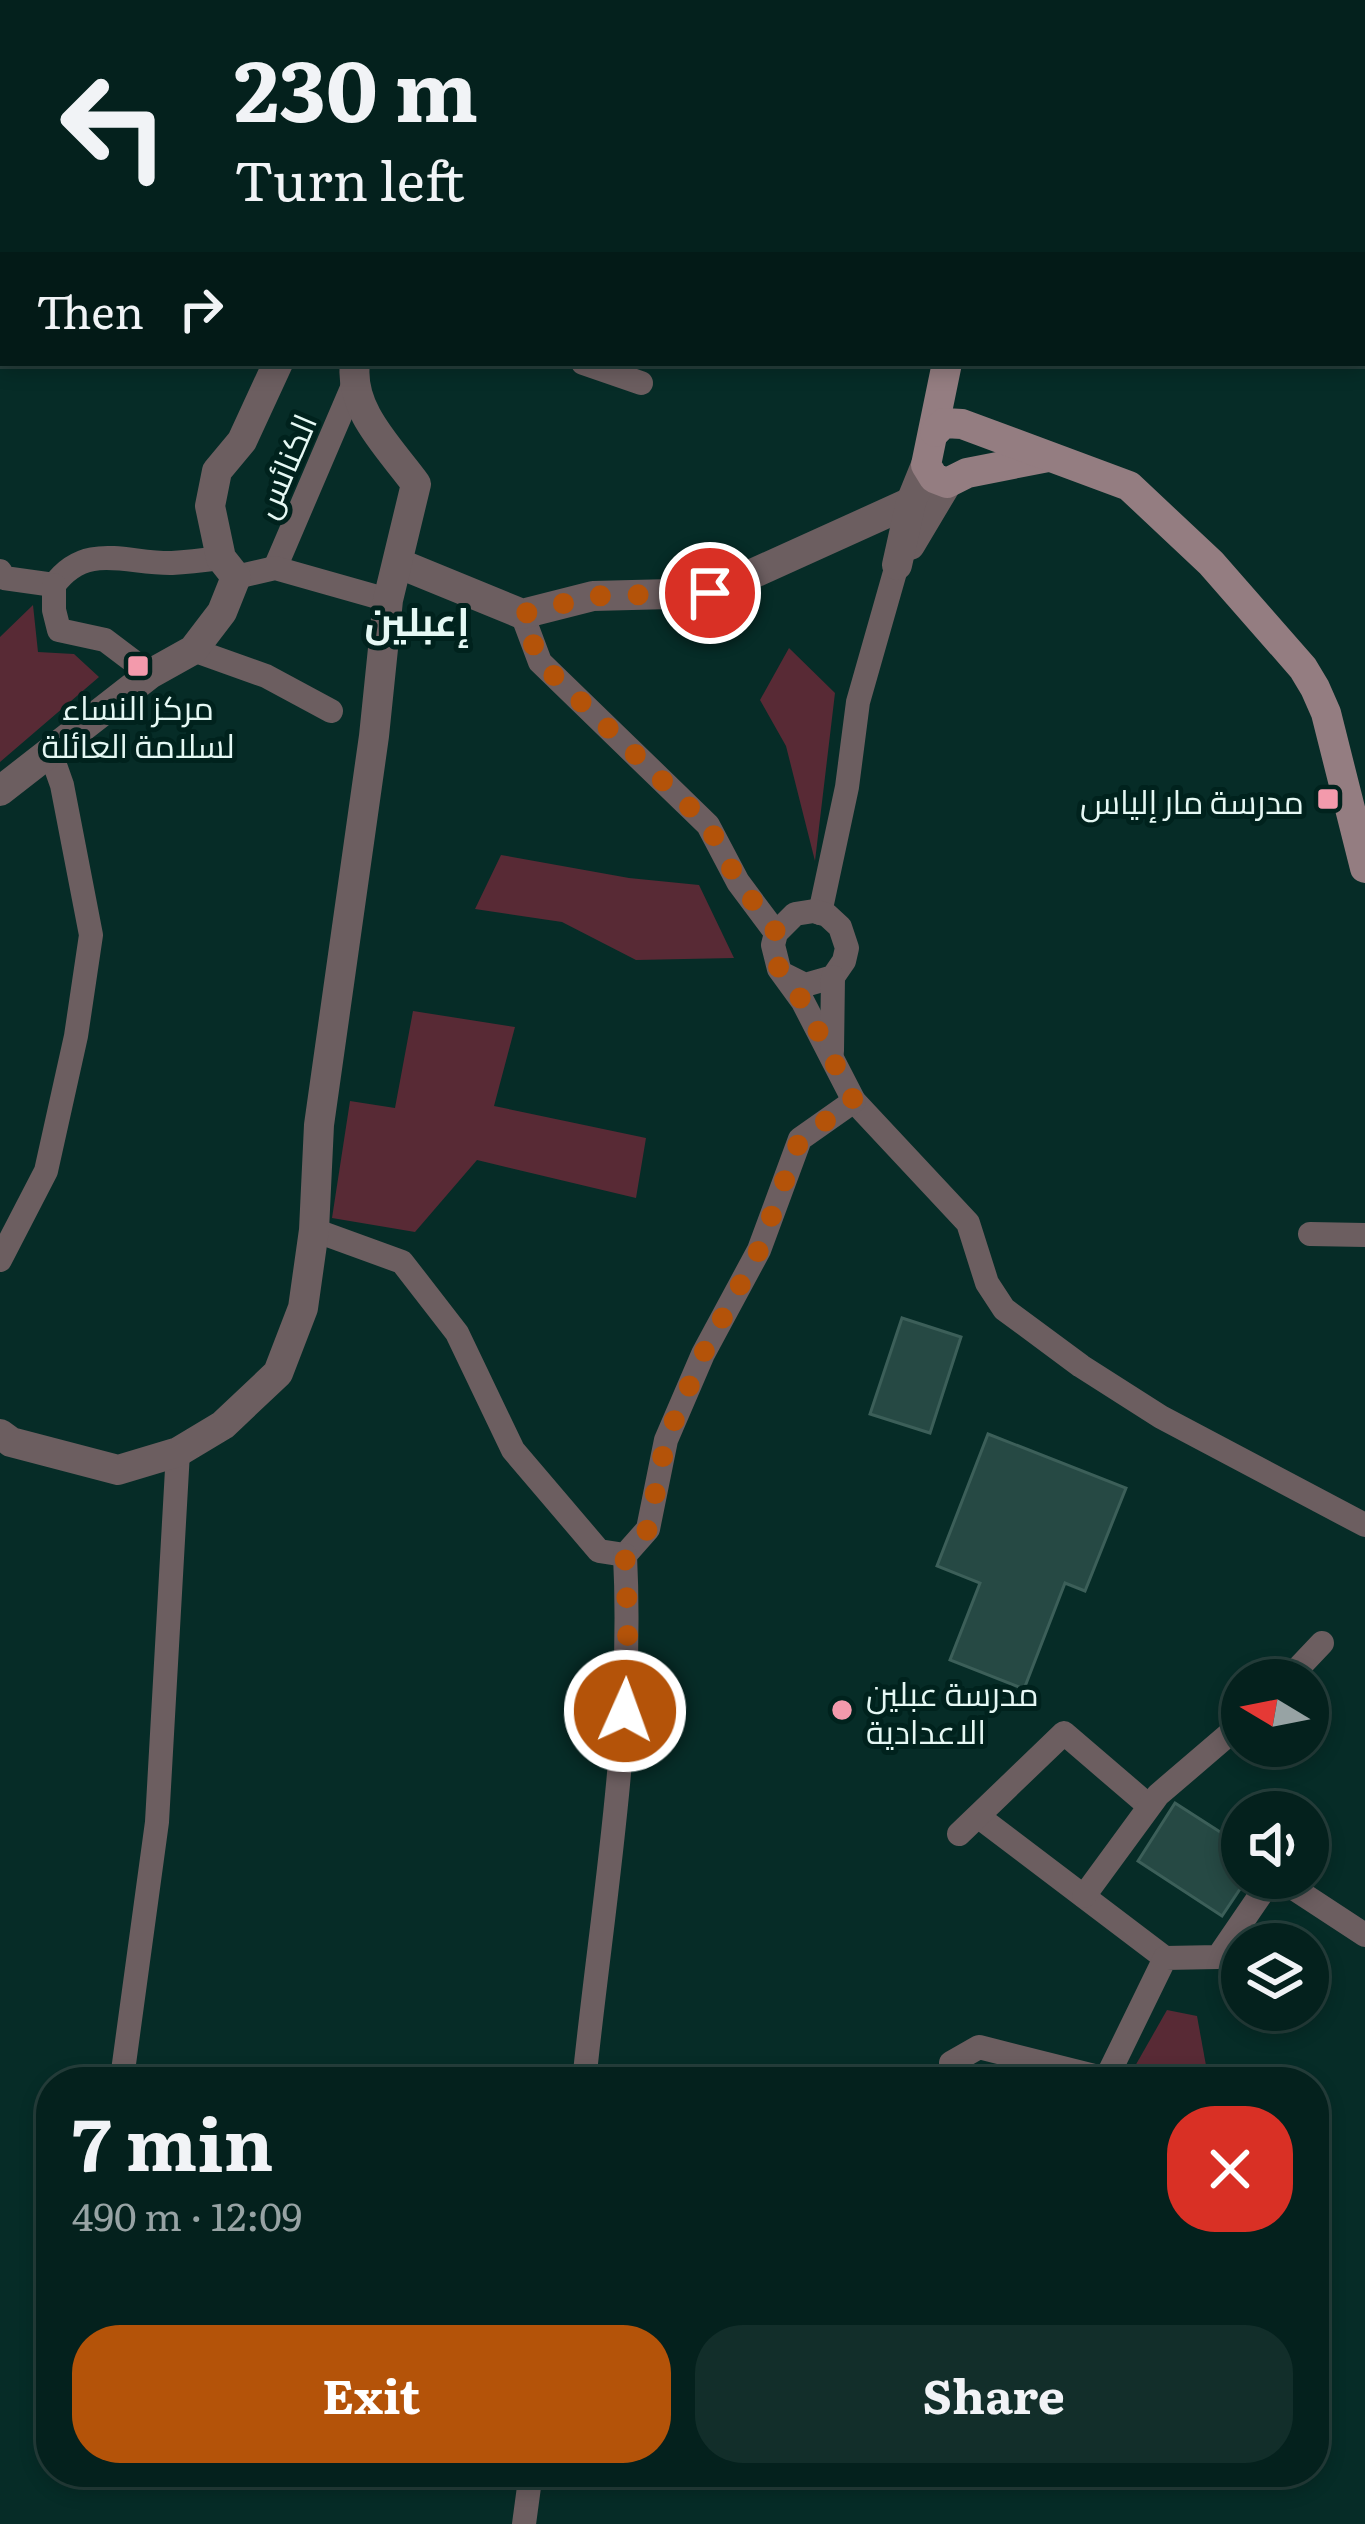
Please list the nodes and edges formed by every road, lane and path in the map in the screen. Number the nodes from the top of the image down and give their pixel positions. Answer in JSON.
{"nodes":[{"id":1,"x":274,"y":366,"type":"edge"},
{"id":2,"x":592,"y":366,"type":"edge"},
{"id":3,"x":948,"y":366,"type":"edge"},
{"id":4,"x":353,"y":376,"type":"edge"},
{"id":5,"x":640,"y":383,"type":"dead end"},
{"id":6,"x":955,"y":428,"type":"junction"},
{"id":7,"x":1048,"y":457,"type":"junction"},
{"id":8,"x":947,"y":474,"type":"junction"},
{"id":9,"x":911,"y":502,"type":"junction"},
{"id":10,"x":400,"y":564,"type":"junction"},
{"id":11,"x":897,"y":565,"type":"junction"},
{"id":12,"x":229,"y":568,"type":"junction"},
{"id":13,"x":274,"y":568,"type":"junction"},
{"id":14,"x":1,"y":579,"type":"edge"},
{"id":15,"x":54,"y":585,"type":"junction"},
{"id":16,"x":388,"y":600,"type":"junction"},
{"id":17,"x":522,"y":614,"type":"junction"},
{"id":18,"x":193,"y":650,"type":"junction"},
{"id":19,"x":150,"y":674,"type":"junction"},
{"id":20,"x":331,"y":711,"type":"dead end"},
{"id":21,"x":50,"y":751,"type":"junction"},
{"id":22,"x":0,"y":791,"type":"edge"},
{"id":23,"x":1363,"y":856,"type":"edge"},
{"id":24,"x":820,"y":913,"type":"junction"},
{"id":25,"x":776,"y":932,"type":"junction"},
{"id":26,"x":784,"y":975,"type":"junction"},
{"id":27,"x":833,"y":976,"type":"junction"},
{"id":28,"x":832,"y":1059,"type":"junction"},
{"id":29,"x":854,"y":1101,"type":"junction"},
{"id":30,"x":314,"y":1230,"type":"junction"},
{"id":31,"x":1310,"y":1234,"type":"dead end"},
{"id":32,"x":1365,"y":1235,"type":"edge"},
{"id":33,"x":0,"y":1260,"type":"edge"},
{"id":34,"x":0,"y":1434,"type":"edge"},
{"id":35,"x":178,"y":1452,"type":"junction"},
{"id":36,"x":1365,"y":1525,"type":"edge"},
{"id":37,"x":625,"y":1556,"type":"junction"},
{"id":38,"x":1322,"y":1643,"type":"dead end"},
{"id":39,"x":1307,"y":1659,"type":"edge"},
{"id":40,"x":1221,"y":1741,"type":"edge"},
{"id":41,"x":1149,"y":1807,"type":"junction"},
{"id":42,"x":1084,"y":1896,"type":"junction"},
{"id":43,"x":1260,"y":1899,"type":"edge"},
{"id":44,"x":1308,"y":1899,"type":"edge"},
{"id":45,"x":1365,"y":1935,"type":"edge"},
{"id":46,"x":1165,"y":1958,"type":"junction"},
{"id":47,"x":951,"y":2063,"type":"dead end"},
{"id":48,"x":124,"y":2067,"type":"edge"},
{"id":49,"x":586,"y":2067,"type":"edge"},
{"id":50,"x":1058,"y":2067,"type":"edge"},
{"id":51,"x":1112,"y":2067,"type":"edge"},
{"id":52,"x":529,"y":2487,"type":"edge"},
{"id":53,"x":524,"y":2524,"type":"edge"}],
"edges":[{"from":1,"to":12,"type":"street"},
{"from":2,"to":5,"type":"street"},
{"from":3,"to":6,"type":"main road"},
{"from":4,"to":10,"type":"street"},
{"from":4,"to":13,"type":"street","name":"الكنائس"},
{"from":6,"to":7,"type":"main road"},
{"from":6,"to":8,"type":"main road"},
{"from":6,"to":8,"type":"main road"},
{"from":7,"to":8,"type":"main road"},
{"from":7,"to":23,"type":"main road"},
{"from":8,"to":9,"type":"street"},
{"from":8,"to":11,"type":"street"},
{"from":9,"to":11,"type":"street"},
{"from":9,"to":17,"type":"street"},
{"from":10,"to":16,"type":"street"},
{"from":10,"to":17,"type":"street"},
{"from":11,"to":24,"type":"street"},
{"from":12,"to":13,"type":"street","name":"الكنائس"},
{"from":12,"to":15,"type":"street","name":"الكنائس"},
{"from":12,"to":18,"type":"street"},
{"from":13,"to":16,"type":"street","name":"الكنائس"},
{"from":14,"to":15,"type":"street"},
{"from":15,"to":19,"type":"street"},
{"from":16,"to":30,"type":"street"},
{"from":17,"to":25,"type":"street"},
{"from":18,"to":19,"type":"street"},
{"from":18,"to":20,"type":"street"},
{"from":19,"to":21,"type":"street"},
{"from":21,"to":22,"type":"street"},
{"from":21,"to":33,"type":"street"},
{"from":24,"to":25,"type":"street"},
{"from":24,"to":27,"type":"street"},
{"from":25,"to":26,"type":"street"},
{"from":26,"to":27,"type":"street"},
{"from":26,"to":28,"type":"street"},
{"from":27,"to":28,"type":"street"},
{"from":28,"to":29,"type":"street"},
{"from":29,"to":36,"type":"street"},
{"from":29,"to":37,"type":"street"},
{"from":30,"to":35,"type":"street"},
{"from":30,"to":37,"type":"street"},
{"from":31,"to":32,"type":"street"},
{"from":34,"to":35,"type":"street"},
{"from":35,"to":48,"type":"street"},
{"from":37,"to":49,"type":"street"},
{"from":38,"to":39,"type":"street"},
{"from":40,"to":41,"type":"street"},
{"from":41,"to":42,"type":"street"},
{"from":41,"to":42,"type":"street"},
{"from":42,"to":46,"type":"street"},
{"from":43,"to":46,"type":"street"},
{"from":44,"to":45,"type":"street"},
{"from":46,"to":51,"type":"street"},
{"from":47,"to":50,"type":"street"},
{"from":52,"to":53,"type":"street"}]}
